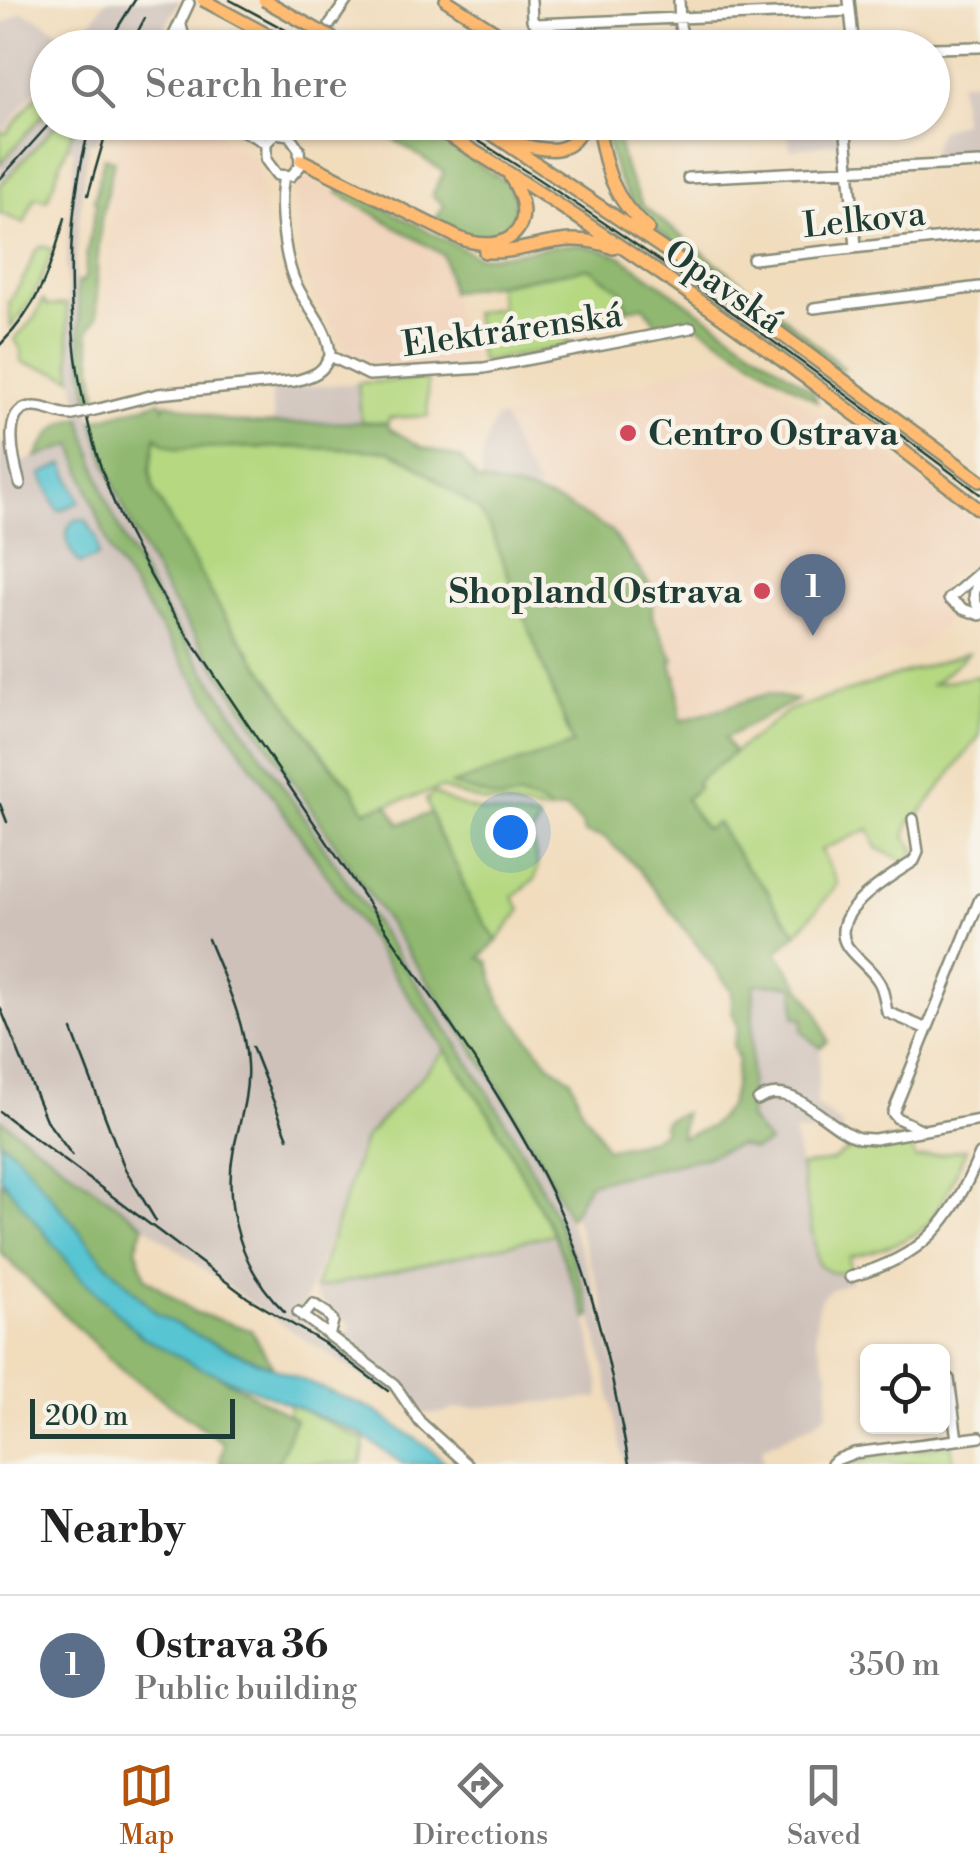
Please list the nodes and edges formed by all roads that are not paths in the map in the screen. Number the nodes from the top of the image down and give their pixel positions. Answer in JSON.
{"nodes":[{"id":1,"x":264,"y":0,"type":"edge"},
{"id":2,"x":347,"y":0,"type":"edge"},
{"id":3,"x":446,"y":0,"type":"edge"},
{"id":4,"x":531,"y":0,"type":"edge"},
{"id":5,"x":679,"y":0,"type":"edge"},
{"id":6,"x":199,"y":4,"type":"edge"},
{"id":7,"x":849,"y":6,"type":"edge"},
{"id":8,"x":680,"y":17,"type":"junction"},
{"id":9,"x":180,"y":22,"type":"junction"},
{"id":10,"x":330,"y":24,"type":"tunnel mouth"},
{"id":11,"x":176,"y":30,"type":"edge"},
{"id":12,"x":182,"y":30,"type":"edge"},
{"id":13,"x":254,"y":30,"type":"edge"},
{"id":14,"x":318,"y":30,"type":"edge"},
{"id":15,"x":493,"y":30,"type":"edge"},
{"id":16,"x":681,"y":30,"type":"edge"},
{"id":17,"x":980,"y":47,"type":"edge"},
{"id":18,"x":950,"y":48,"type":"edge"},
{"id":19,"x":260,"y":140,"type":"edge"},
{"id":20,"x":269,"y":140,"type":"edge"},
{"id":21,"x":294,"y":140,"type":"edge"},
{"id":22,"x":456,"y":140,"type":"edge"},
{"id":23,"x":503,"y":140,"type":"edge"},
{"id":24,"x":507,"y":140,"type":"edge"},
{"id":25,"x":576,"y":140,"type":"edge"},
{"id":26,"x":601,"y":140,"type":"edge"},
{"id":27,"x":846,"y":140,"type":"edge"},
{"id":28,"x":266,"y":143,"type":"junction"},
{"id":29,"x":301,"y":160,"type":"junction"},
{"id":30,"x":980,"y":163,"type":"edge"},
{"id":31,"x":504,"y":169,"type":"junction"},
{"id":32,"x":848,"y":170,"type":"junction"},
{"id":33,"x":284,"y":176,"type":"junction"},
{"id":34,"x":688,"y":178,"type":"dead end"},
{"id":35,"x":419,"y":219,"type":"junction"},
{"id":36,"x":980,"y":234,"type":"edge"},
{"id":37,"x":856,"y":247,"type":"junction"},
{"id":38,"x":636,"y":257,"type":"junction"},
{"id":39,"x":753,"y":258,"type":"dead end"},
{"id":40,"x":689,"y":266,"type":"junction"},
{"id":41,"x":980,"y":287,"type":"edge"},
{"id":42,"x":814,"y":308,"type":"dead end"},
{"id":43,"x":691,"y":328,"type":"dead end"},
{"id":44,"x":330,"y":356,"type":"junction"},
{"id":45,"x":980,"y":480,"type":"edge"},
{"id":46,"x":20,"y":484,"type":"dead end"},
{"id":47,"x":979,"y":509,"type":"edge"},
{"id":48,"x":980,"y":576,"type":"edge"},
{"id":49,"x":980,"y":612,"type":"edge"},
{"id":50,"x":913,"y":819,"type":"dead end"},
{"id":51,"x":980,"y":899,"type":"edge"},
{"id":52,"x":927,"y":1029,"type":"junction"},
{"id":53,"x":758,"y":1100,"type":"dead end"},
{"id":54,"x":980,"y":1120,"type":"edge"},
{"id":55,"x":923,"y":1130,"type":"junction"},
{"id":56,"x":980,"y":1154,"type":"edge"},
{"id":57,"x":850,"y":1277,"type":"dead end"},
{"id":58,"x":328,"y":1336,"type":"junction"},
{"id":59,"x":950,"y":1386,"type":"edge"},
{"id":60,"x":980,"y":1437,"type":"edge"},
{"id":61,"x":958,"y":1440,"type":"junction"},
{"id":62,"x":467,"y":1464,"type":"edge"},
{"id":63,"x":832,"y":1464,"type":"edge"}],
"edges":[{"from":1,"to":14,"type":"main road","bridge":true},
{"from":2,"to":10,"type":"street"},
{"from":3,"to":15,"type":"main road"},
{"from":4,"to":8,"type":"street"},
{"from":5,"to":8,"type":"street"},
{"from":6,"to":9,"type":"street"},
{"from":6,"to":13,"type":"main road","bridge":true},
{"from":7,"to":8,"type":"street"},
{"from":8,"to":16,"type":"street"},
{"from":9,"to":11,"type":"street"},
{"from":9,"to":12,"type":"street"},
{"from":17,"to":18,"type":"street"},
{"from":19,"to":28,"type":"street"},
{"from":20,"to":28,"type":"street"},
{"from":21,"to":29,"type":"street"},
{"from":22,"to":31,"type":"main road","name":"Opavská"},
{"from":23,"to":40,"type":"main road","name":"Opavská"},
{"from":24,"to":25,"type":"main road"},
{"from":26,"to":40,"type":"main road"},
{"from":27,"to":32,"type":"street"},
{"from":28,"to":33,"type":"street"},
{"from":29,"to":33,"type":"street"},
{"from":29,"to":35,"type":"main road"},
{"from":30,"to":32,"type":"street"},
{"from":31,"to":35,"type":"main road"},
{"from":31,"to":38,"type":"main road","name":"Opavská"},
{"from":32,"to":34,"type":"street"},
{"from":32,"to":37,"type":"street"},
{"from":33,"to":44,"type":"street"},
{"from":35,"to":38,"type":"main road"},
{"from":36,"to":37,"type":"street","name":"Lelkova"},
{"from":37,"to":39,"type":"street","name":"Lelkova"},
{"from":38,"to":47,"type":"main road","name":"Opavská"},
{"from":40,"to":45,"type":"main road","name":"Opavská"},
{"from":41,"to":42,"type":"street"},
{"from":43,"to":44,"type":"street","name":"Elektrárenská"},
{"from":44,"to":46,"type":"street","bridge":true},
{"from":48,"to":49,"type":"street"},
{"from":48,"to":49,"type":"street"},
{"from":50,"to":52,"type":"street"},
{"from":51,"to":52,"type":"street"},
{"from":52,"to":55,"type":"street"},
{"from":53,"to":55,"type":"street"},
{"from":54,"to":55,"type":"street"},
{"from":56,"to":57,"type":"street"},
{"from":58,"to":58,"type":"street"},
{"from":58,"to":62,"type":"street"},
{"from":59,"to":61,"type":"street"},
{"from":60,"to":61,"type":"street"},
{"from":61,"to":63,"type":"street"}]}
